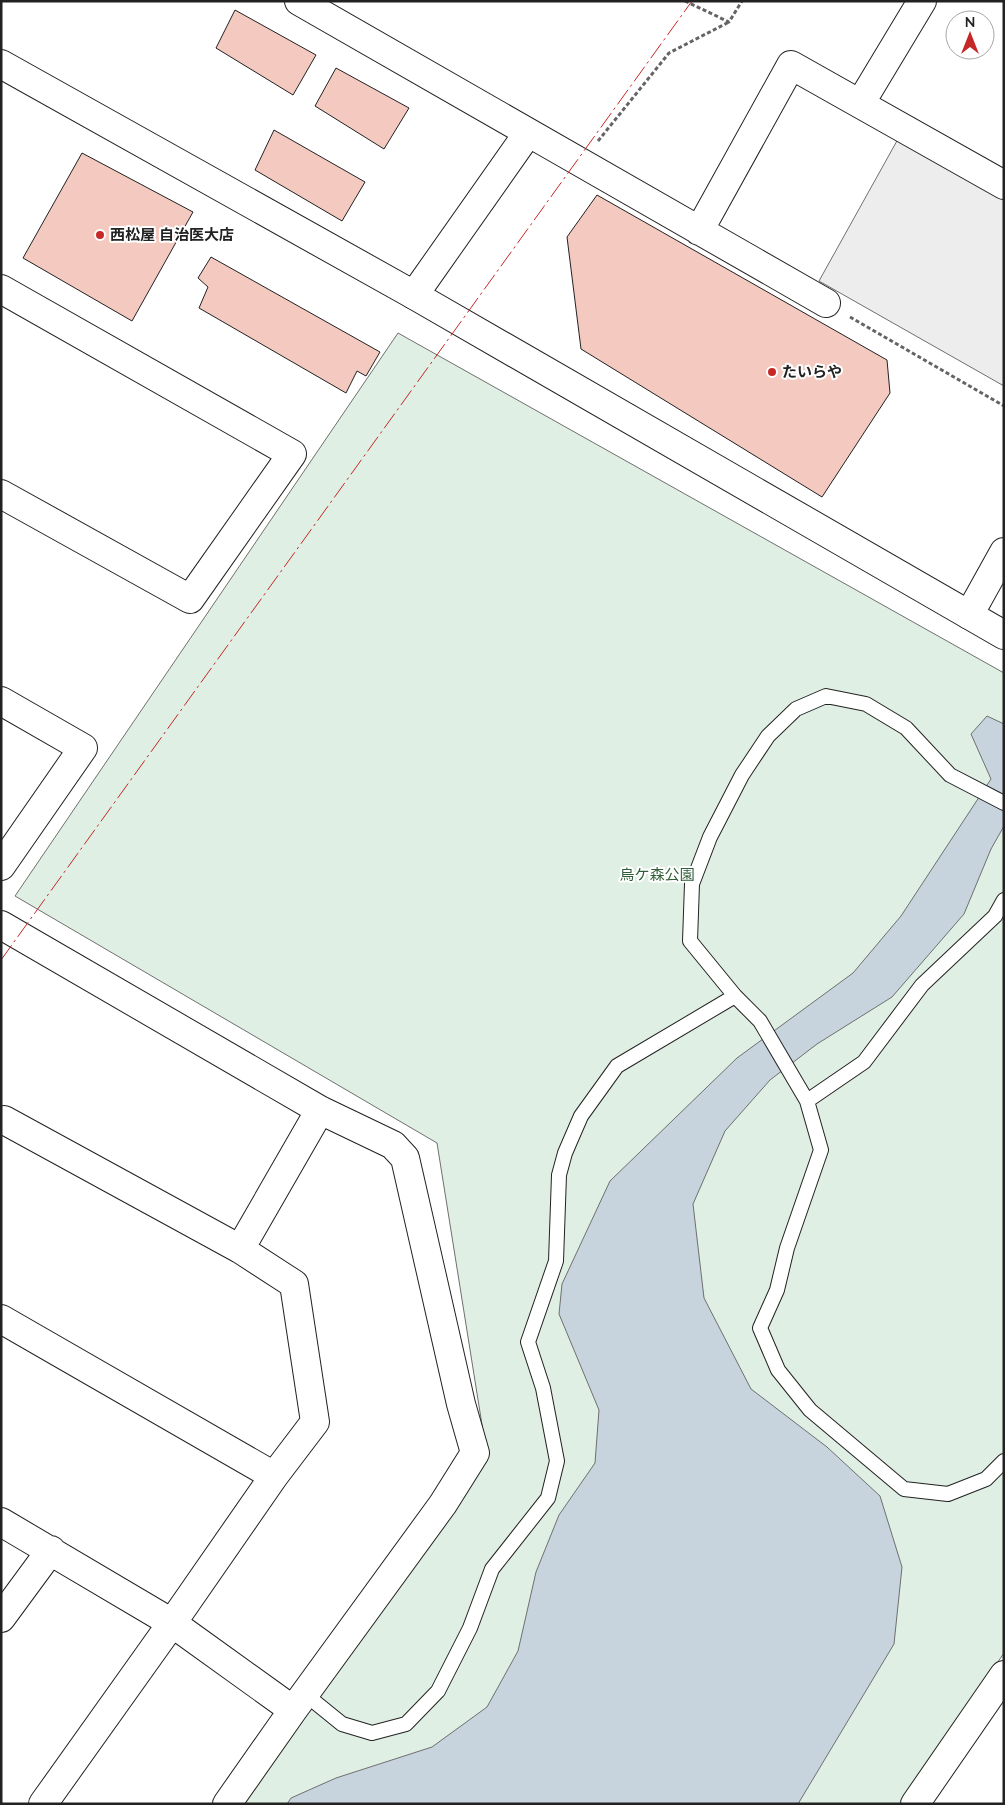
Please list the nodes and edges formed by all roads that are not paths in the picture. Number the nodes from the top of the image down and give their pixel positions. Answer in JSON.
{"nodes":[{"id":1,"x":299,"y":1,"type":"edge"},
{"id":2,"x":922,"y":1,"type":"edge"},
{"id":3,"x":1,"y":64,"type":"edge"},
{"id":4,"x":860,"y":104,"type":"junction"},
{"id":5,"x":528,"y":133,"type":"junction"},
{"id":6,"x":1004,"y":185,"type":"edge"},
{"id":7,"x":699,"y":231,"type":"junction"},
{"id":8,"x":1,"y":290,"type":"edge"},
{"id":9,"x":414,"y":295,"type":"junction"},
{"id":10,"x":826,"y":303,"type":"road end"},
{"id":11,"x":1,"y":494,"type":"edge"},
{"id":12,"x":1004,"y":552,"type":"edge"},
{"id":13,"x":969,"y":615,"type":"junction"},
{"id":14,"x":1004,"y":635,"type":"edge"},
{"id":15,"x":1,"y":701,"type":"edge"},
{"id":16,"x":1004,"y":803,"type":"edge"},
{"id":17,"x":1,"y":866,"type":"edge"},
{"id":18,"x":1004,"y":900,"type":"edge"},
{"id":19,"x":1,"y":924,"type":"edge"},
{"id":20,"x":735,"y":996,"type":"junction"},
{"id":21,"x":808,"y":1101,"type":"junction"},
{"id":22,"x":320,"y":1110,"type":"junction"},
{"id":23,"x":1,"y":1121,"type":"edge"},
{"id":24,"x":240,"y":1249,"type":"junction"},
{"id":25,"x":1,"y":1319,"type":"edge"},
{"id":26,"x":1004,"y":1461,"type":"edge"},
{"id":27,"x":274,"y":1476,"type":"junction"},
{"id":28,"x":1,"y":1522,"type":"edge"},
{"id":29,"x":51,"y":1550,"type":"junction"},
{"id":30,"x":1,"y":1618,"type":"edge"},
{"id":31,"x":172,"y":1623,"type":"junction"},
{"id":32,"x":1004,"y":1675,"type":"edge"},
{"id":33,"x":299,"y":1702,"type":"junction"},
{"id":34,"x":43,"y":1804,"type":"edge"},
{"id":35,"x":227,"y":1804,"type":"edge"},
{"id":36,"x":914,"y":1804,"type":"edge"}],
"edges":[{"from":1,"to":5,"type":"street"},
{"from":2,"to":4,"type":"street"},
{"from":3,"to":9,"type":"street"},
{"from":4,"to":6,"type":"street"},
{"from":4,"to":7,"type":"street"},
{"from":5,"to":7,"type":"street"},
{"from":5,"to":9,"type":"street"},
{"from":7,"to":10,"type":"street"},
{"from":8,"to":11,"type":"street"},
{"from":9,"to":13,"type":"street"},
{"from":12,"to":13,"type":"street"},
{"from":13,"to":14,"type":"street"},
{"from":15,"to":17,"type":"street"},
{"from":16,"to":20,"type":"lane"},
{"from":18,"to":21,"type":"lane"},
{"from":19,"to":22,"type":"street"},
{"from":20,"to":21,"type":"lane"},
{"from":20,"to":33,"type":"lane"},
{"from":21,"to":26,"type":"lane"},
{"from":22,"to":24,"type":"street"},
{"from":22,"to":33,"type":"street"},
{"from":23,"to":24,"type":"street"},
{"from":24,"to":27,"type":"street"},
{"from":25,"to":27,"type":"street"},
{"from":27,"to":31,"type":"street"},
{"from":28,"to":29,"type":"street"},
{"from":29,"to":30,"type":"street"},
{"from":29,"to":31,"type":"street"},
{"from":31,"to":33,"type":"street"},
{"from":31,"to":34,"type":"street"},
{"from":32,"to":36,"type":"street"},
{"from":33,"to":35,"type":"street"}]}
